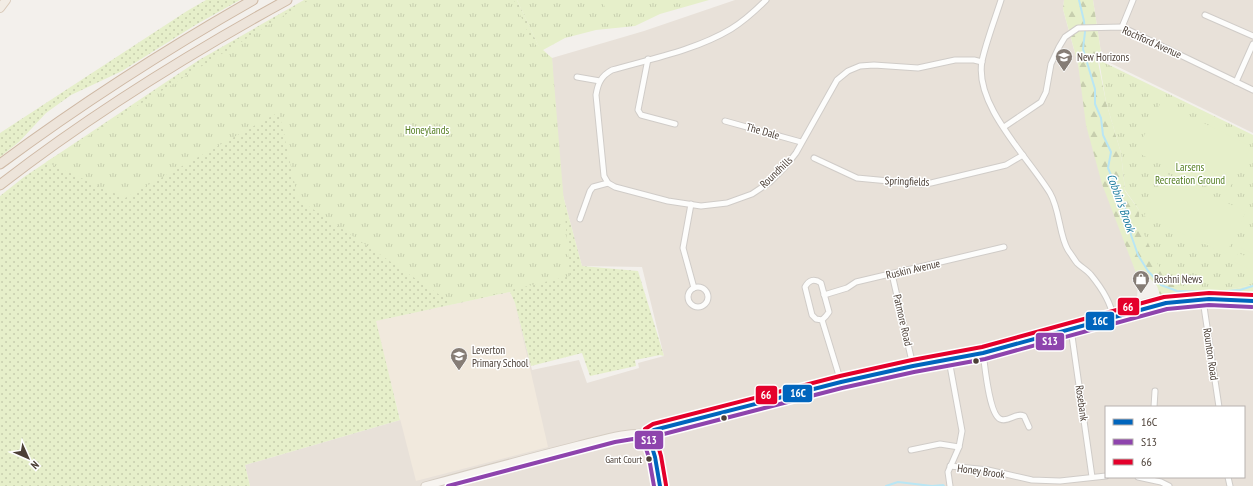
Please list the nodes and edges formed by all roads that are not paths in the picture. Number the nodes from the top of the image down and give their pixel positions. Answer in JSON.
{"nodes":[{"id":1,"x":6,"y":0,"type":"edge"},
{"id":2,"x":253,"y":0,"type":"edge"},
{"id":3,"x":287,"y":0,"type":"edge"},
{"id":4,"x":766,"y":0,"type":"edge"},
{"id":5,"x":1001,"y":0,"type":"edge"},
{"id":6,"x":1133,"y":0,"type":"edge"},
{"id":7,"x":0,"y":8,"type":"edge"},
{"id":8,"x":1205,"y":15,"type":"dead end"},
{"id":9,"x":1122,"y":27,"type":"junction"},
{"id":10,"x":1253,"y":36,"type":"edge"},
{"id":11,"x":1253,"y":44,"type":"edge"},
{"id":12,"x":648,"y":60,"type":"junction"},
{"id":13,"x":982,"y":62,"type":"junction"},
{"id":14,"x":577,"y":77,"type":"dead end"},
{"id":15,"x":600,"y":81,"type":"junction"},
{"id":16,"x":1236,"y":82,"type":"junction"},
{"id":17,"x":1253,"y":90,"type":"edge"},
{"id":18,"x":725,"y":121,"type":"dead end"},
{"id":19,"x":675,"y":124,"type":"dead end"},
{"id":20,"x":1004,"y":127,"type":"junction"},
{"id":21,"x":801,"y":142,"type":"junction"},
{"id":22,"x":1023,"y":155,"type":"junction"},
{"id":23,"x":814,"y":158,"type":"dead end"},
{"id":24,"x":0,"y":164,"type":"edge"},
{"id":25,"x":608,"y":183,"type":"junction"},
{"id":26,"x":0,"y":185,"type":"edge"},
{"id":27,"x":691,"y":204,"type":"junction"},
{"id":28,"x":580,"y":219,"type":"dead end"},
{"id":29,"x":1004,"y":247,"type":"dead end"},
{"id":30,"x":892,"y":274,"type":"junction"},
{"id":31,"x":694,"y":288,"type":"dead end"},
{"id":32,"x":824,"y":295,"type":"junction"},
{"id":33,"x":1204,"y":300,"type":"junction"},
{"id":34,"x":1253,"y":301,"type":"edge"},
{"id":35,"x":1113,"y":317,"type":"junction"},
{"id":36,"x":822,"y":320,"type":"junction"},
{"id":37,"x":1071,"y":329,"type":"junction"},
{"id":38,"x":983,"y":353,"type":"junction"},
{"id":39,"x":949,"y":360,"type":"junction"},
{"id":40,"x":914,"y":366,"type":"junction"},
{"id":41,"x":841,"y":382,"type":"junction"},
{"id":42,"x":1155,"y":391,"type":"dead end"},
{"id":43,"x":1154,"y":406,"type":"edge"},
{"id":44,"x":1218,"y":406,"type":"edge"},
{"id":45,"x":1029,"y":427,"type":"dead end"},
{"id":46,"x":648,"y":434,"type":"junction"},
{"id":47,"x":959,"y":447,"type":"junction"},
{"id":48,"x":911,"y":450,"type":"dead end"},
{"id":49,"x":950,"y":466,"type":"junction"},
{"id":50,"x":1105,"y":476,"type":"edge"},
{"id":51,"x":1092,"y":477,"type":"junction"},
{"id":52,"x":1150,"y":478,"type":"edge"},
{"id":53,"x":1161,"y":479,"type":"edge"},
{"id":54,"x":949,"y":484,"type":"edge"},
{"id":55,"x":660,"y":485,"type":"edge"},
{"id":56,"x":425,"y":486,"type":"edge"},
{"id":57,"x":654,"y":486,"type":"edge"},
{"id":58,"x":1169,"y":486,"type":"edge"}],
"edges":[{"from":1,"to":7,"type":"main road"},
{"from":2,"to":24,"type":"highway"},
{"from":3,"to":26,"type":"highway"},
{"from":4,"to":12,"type":"street"},
{"from":5,"to":13,"type":"street"},
{"from":6,"to":9,"type":"street"},
{"from":8,"to":10,"type":"street"},
{"from":9,"to":16,"type":"street","name":"Rochford Avenue"},
{"from":9,"to":20,"type":"street","name":"Rochford Avenue"},
{"from":11,"to":16,"type":"street"},
{"from":12,"to":15,"type":"street"},
{"from":12,"to":19,"type":"street"},
{"from":13,"to":20,"type":"street"},
{"from":13,"to":21,"type":"street","name":"Roundhills"},
{"from":14,"to":15,"type":"street"},
{"from":15,"to":25,"type":"street"},
{"from":16,"to":17,"type":"street","name":"Rochford Avenue"},
{"from":18,"to":21,"type":"street","name":"The Dale"},
{"from":20,"to":22,"type":"street"},
{"from":21,"to":27,"type":"street","name":"Roundhills"},
{"from":22,"to":23,"type":"street","name":"Springfields"},
{"from":22,"to":35,"type":"street"},
{"from":25,"to":27,"type":"street","name":"Roundhills"},
{"from":25,"to":28,"type":"street"},
{"from":27,"to":31,"type":"street"},
{"from":29,"to":30,"type":"street","name":"Ruskin Avenue"},
{"from":30,"to":32,"type":"street","name":"Ruskin Avenue"},
{"from":30,"to":40,"type":"street","name":"Patmore Road"},
{"from":32,"to":36,"type":"street"},
{"from":32,"to":36,"type":"street"},
{"from":33,"to":34,"type":"street"},
{"from":33,"to":35,"type":"street"},
{"from":33,"to":44,"type":"street","name":"Rounton Road"},
{"from":35,"to":37,"type":"street"},
{"from":36,"to":41,"type":"street"},
{"from":37,"to":38,"type":"street"},
{"from":37,"to":51,"type":"street","name":"Rosebank"},
{"from":38,"to":39,"type":"street"},
{"from":38,"to":45,"type":"street"},
{"from":39,"to":40,"type":"street"},
{"from":39,"to":47,"type":"street"},
{"from":40,"to":41,"type":"street"},
{"from":41,"to":46,"type":"street"},
{"from":42,"to":43,"type":"street"},
{"from":46,"to":55,"type":"street"},
{"from":46,"to":56,"type":"street"},
{"from":47,"to":48,"type":"street"},
{"from":47,"to":49,"type":"street"},
{"from":49,"to":51,"type":"street","name":"Honey Brook"},
{"from":49,"to":54,"type":"street"},
{"from":50,"to":51,"type":"street","name":"Honey Brook"},
{"from":52,"to":53,"type":"street"},
{"from":53,"to":58,"type":"street"},
{"from":55,"to":57,"type":"street"}]}
